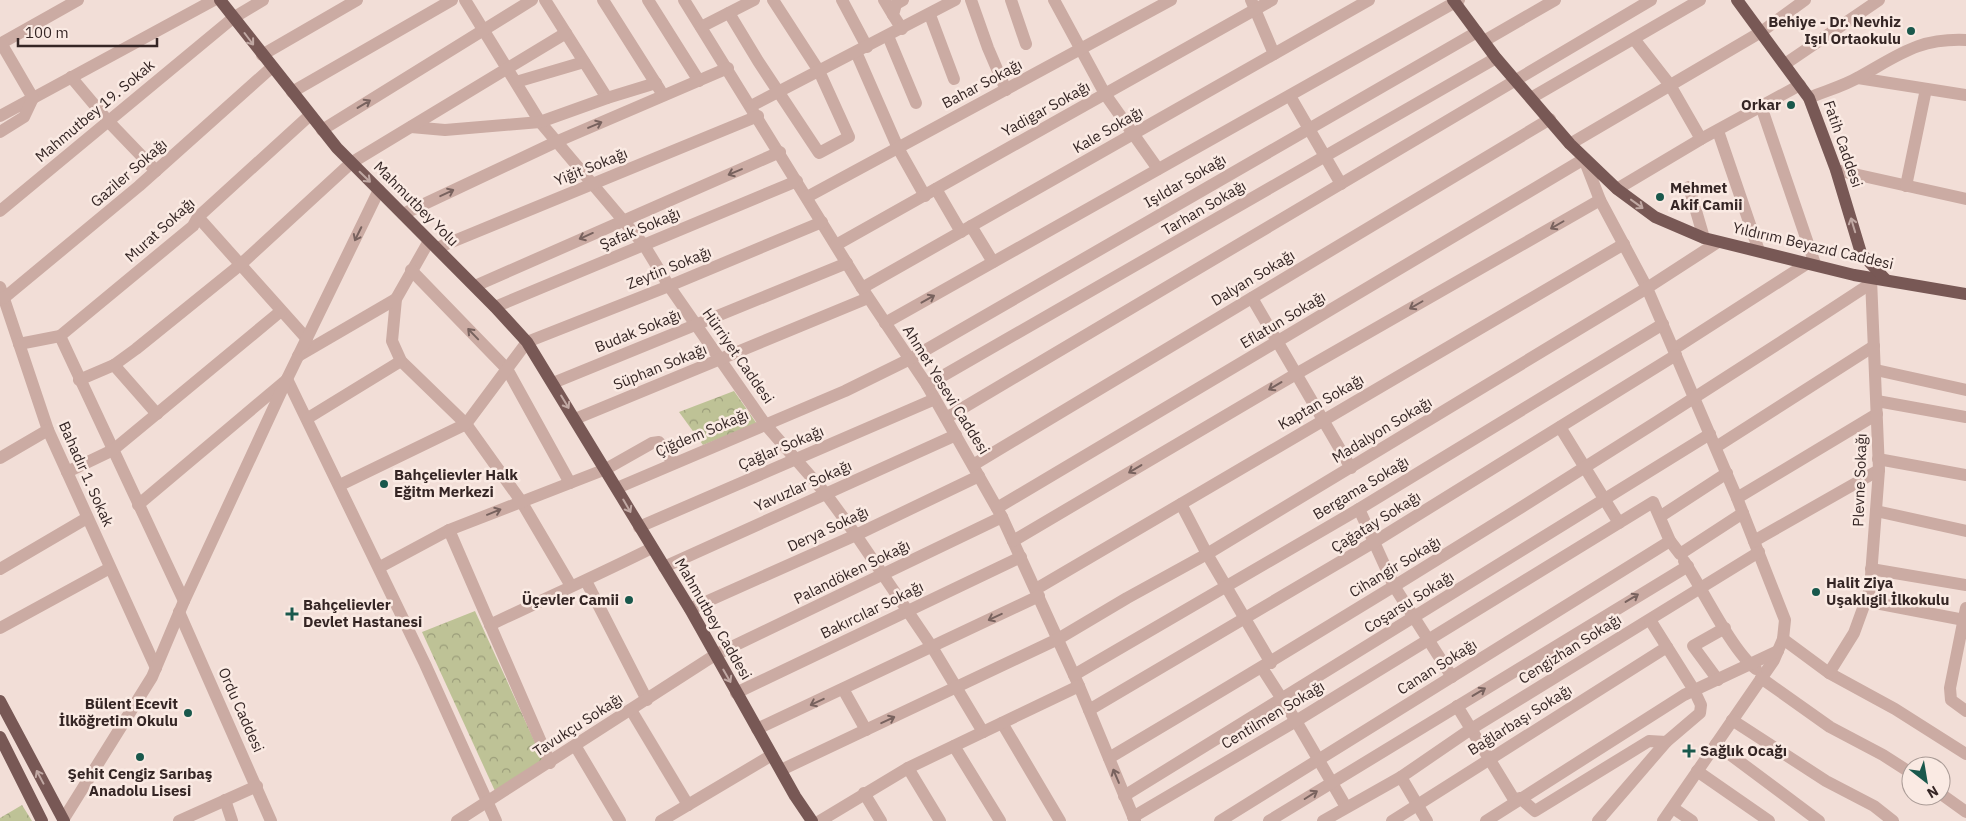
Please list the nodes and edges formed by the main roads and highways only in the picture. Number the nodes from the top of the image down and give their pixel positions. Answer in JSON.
{"nodes":[{"id":1,"x":220,"y":0,"type":"edge"},
{"id":2,"x":1737,"y":0,"type":"edge"},
{"id":3,"x":1455,"y":1,"type":"edge"},
{"id":4,"x":1861,"y":253,"type":"junction"},
{"id":5,"x":1854,"y":275,"type":"junction"},
{"id":6,"x":1886,"y":280,"type":"junction"},
{"id":7,"x":1966,"y":294,"type":"edge"},
{"id":8,"x":584,"y":434,"type":"joint"},
{"id":9,"x":0,"y":701,"type":"edge"},
{"id":10,"x":0,"y":737,"type":"edge"},
{"id":11,"x":42,"y":821,"type":"edge"},
{"id":12,"x":62,"y":821,"type":"edge"},
{"id":13,"x":812,"y":821,"type":"edge"}],
"edges":[{"from":1,"to":8,"type":"main road","name":"Mahmutbey Yolu","one_way":true},
{"from":4,"to":2,"type":"main road","name":"Fatih Caddesi","one_way":true},
{"from":3,"to":5,"type":"main road","name":"Yıldırım Beyazıd Caddesi","one_way":true},
{"from":4,"to":5,"type":"main road"},
{"from":4,"to":6,"type":"main road","name":"Fatih Caddesi"},
{"from":5,"to":6,"type":"main road","name":"Yıldırım Beyazıd Caddesi"},
{"from":6,"to":7,"type":"main road","name":"Yıldırım Beyazıd Caddesi"},
{"from":8,"to":13,"type":"main road","name":"Mahmutbey Caddesi","one_way":true},
{"from":12,"to":9,"type":"main road","one_way":true},
{"from":10,"to":11,"type":"main road"}]}
